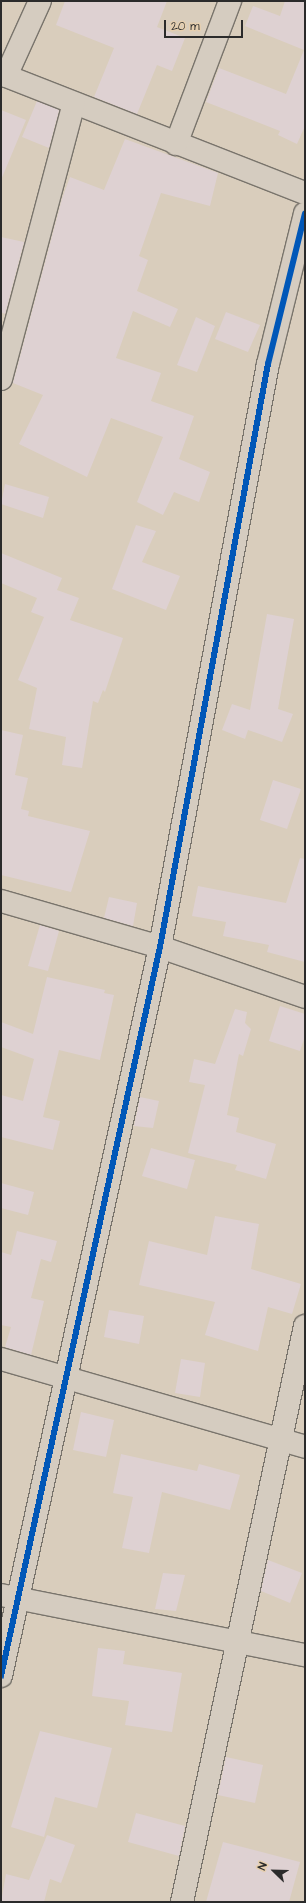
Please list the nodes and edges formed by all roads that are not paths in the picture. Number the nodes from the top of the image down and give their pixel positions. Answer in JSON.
{"nodes":[{"id":1,"x":40,"y":1,"type":"edge"},
{"id":2,"x":230,"y":1,"type":"edge"},
{"id":3,"x":4,"y":75,"type":"edge"},
{"id":4,"x":74,"y":103,"type":"junction"},
{"id":5,"x":176,"y":144,"type":"junction"},
{"id":6,"x":305,"y":193,"type":"edge"},
{"id":7,"x":305,"y":213,"type":"edge"},
{"id":8,"x":1,"y":379,"type":"edge"},
{"id":9,"x":1,"y":901,"type":"edge"},
{"id":10,"x":160,"y":947,"type":"junction"},
{"id":11,"x":305,"y":997,"type":"edge"},
{"id":12,"x":305,"y":1326,"type":"edge"},
{"id":13,"x":1,"y":1359,"type":"edge"},
{"id":14,"x":65,"y":1378,"type":"junction"},
{"id":15,"x":280,"y":1439,"type":"junction"},
{"id":16,"x":305,"y":1446,"type":"edge"},
{"id":17,"x":9,"y":1597,"type":"edge"},
{"id":18,"x":239,"y":1641,"type":"junction"},
{"id":19,"x":305,"y":1655,"type":"edge"},
{"id":20,"x":1,"y":1676,"type":"edge"},
{"id":21,"x":182,"y":1902,"type":"edge"}],
"edges":[{"from":1,"to":3,"type":"street"},
{"from":2,"to":5,"type":"street"},
{"from":3,"to":4,"type":"street"},
{"from":4,"to":5,"type":"street"},
{"from":4,"to":8,"type":"street"},
{"from":5,"to":6,"type":"street"},
{"from":7,"to":10,"type":"street"},
{"from":9,"to":10,"type":"street"},
{"from":10,"to":11,"type":"street"},
{"from":10,"to":14,"type":"street"},
{"from":12,"to":15,"type":"street"},
{"from":13,"to":14,"type":"street"},
{"from":14,"to":15,"type":"street"},
{"from":14,"to":17,"type":"street"},
{"from":15,"to":16,"type":"street"},
{"from":15,"to":18,"type":"street"},
{"from":17,"to":18,"type":"street"},
{"from":17,"to":20,"type":"street"},
{"from":18,"to":19,"type":"street"},
{"from":18,"to":21,"type":"street"}]}
